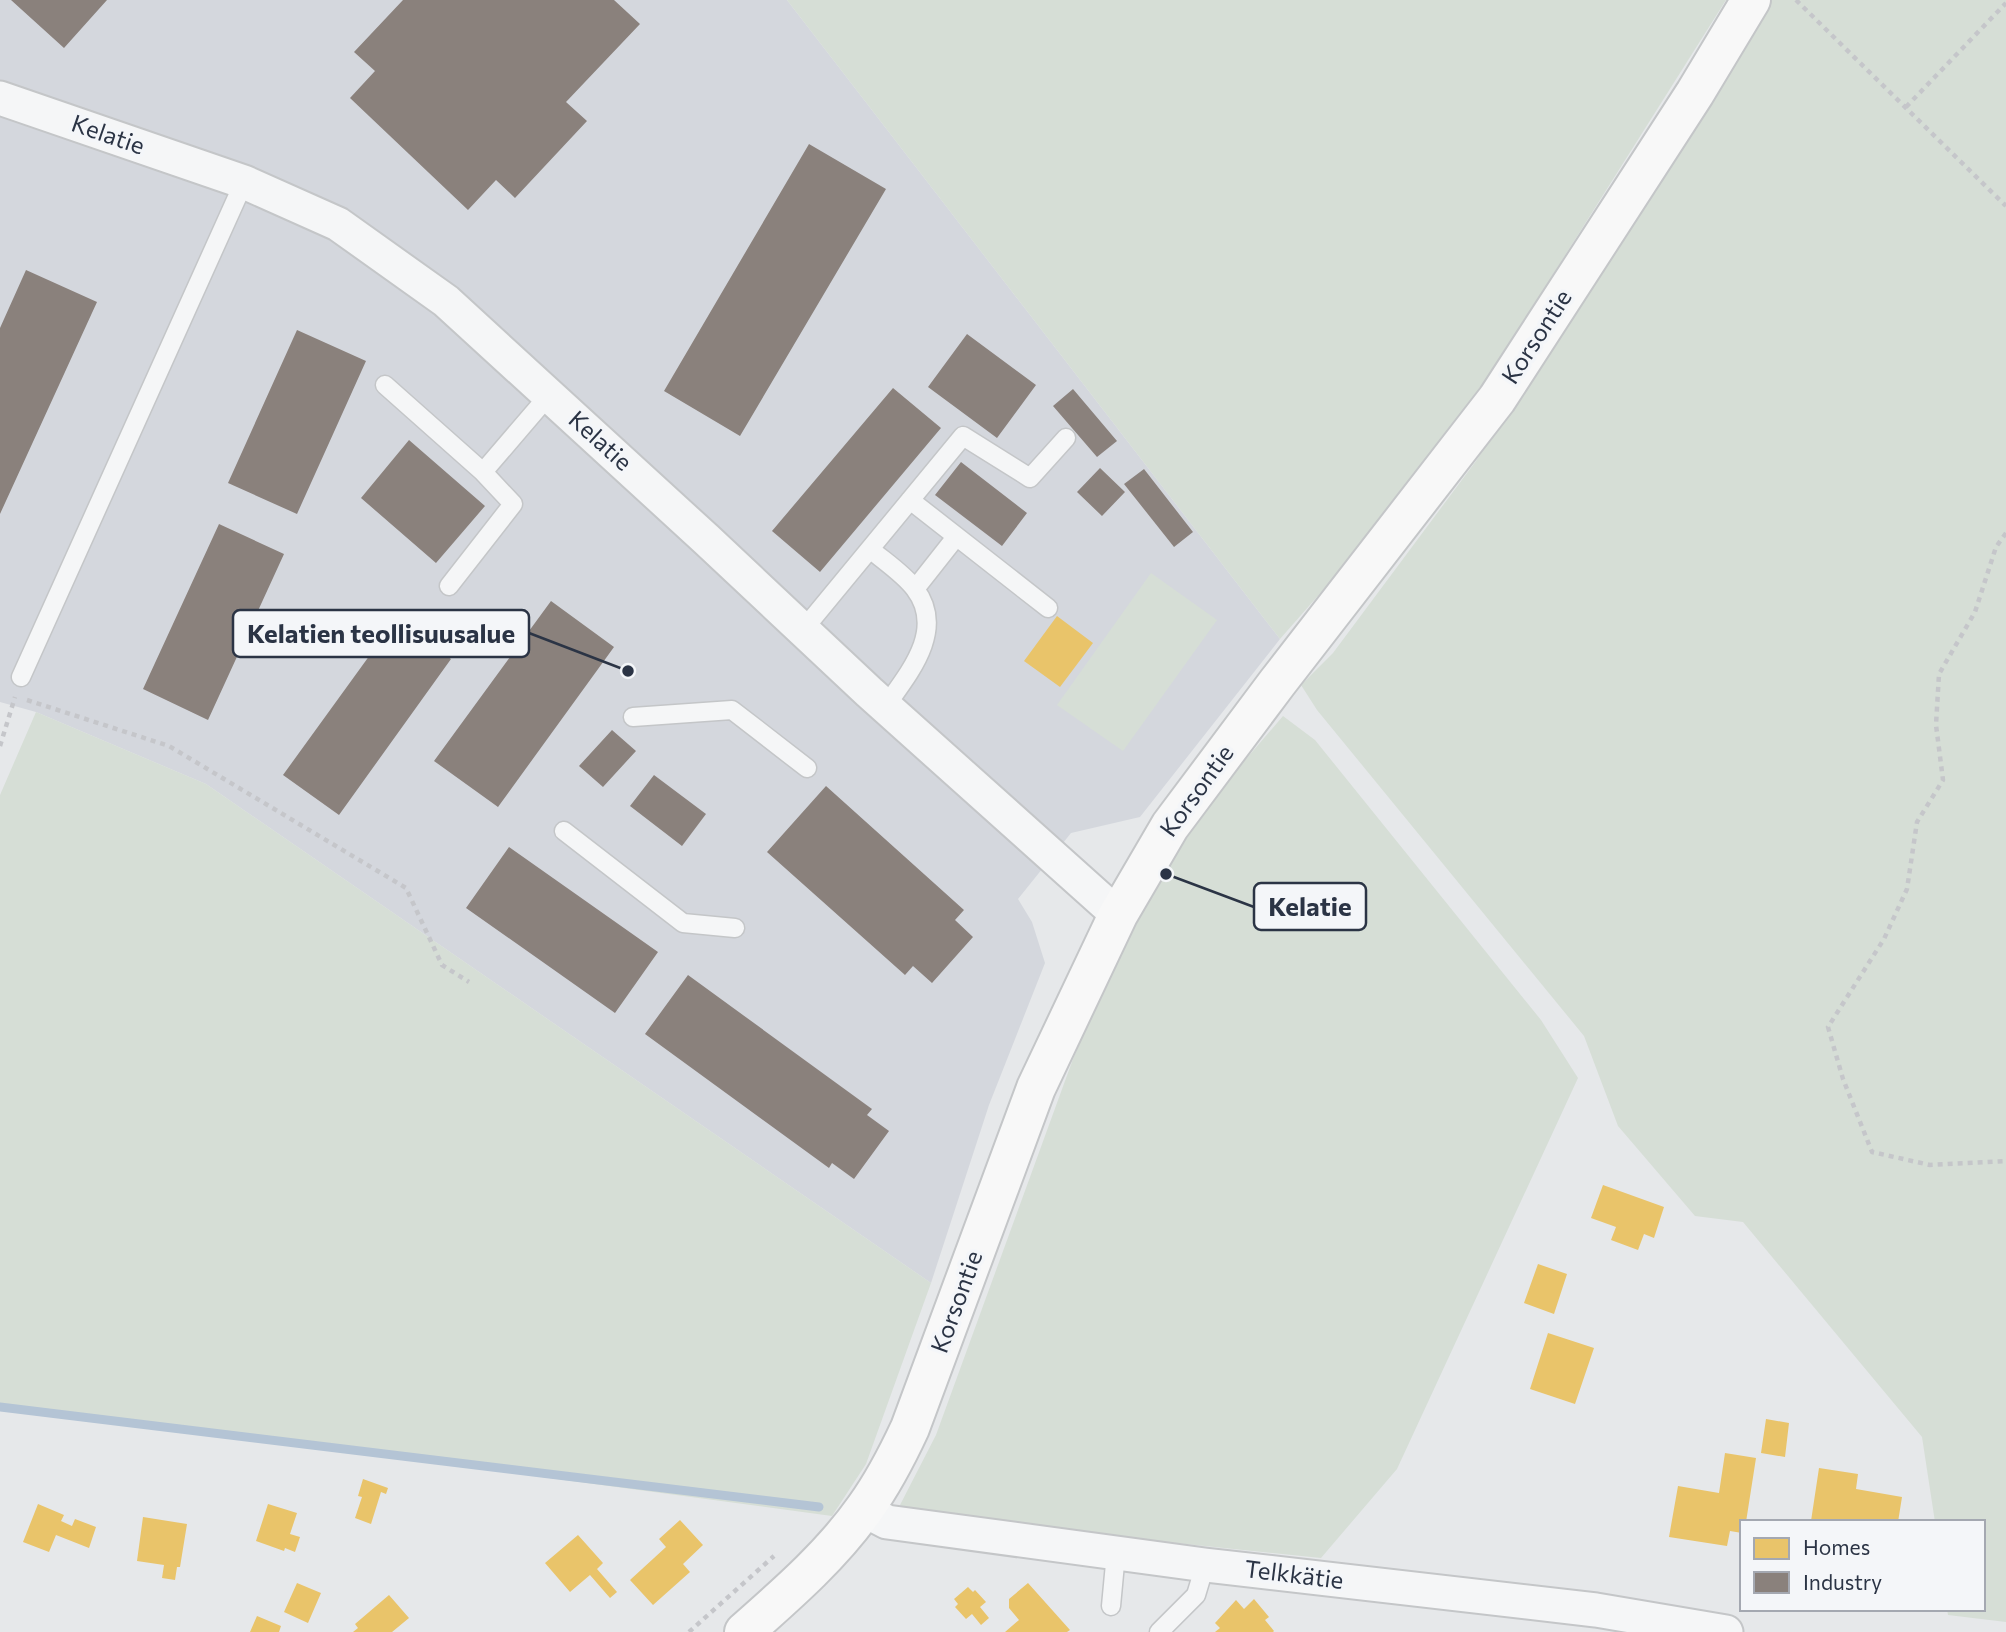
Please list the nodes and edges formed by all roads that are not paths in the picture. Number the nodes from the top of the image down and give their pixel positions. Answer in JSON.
{"nodes":[{"id":1,"x":1751,"y":0,"type":"edge"},
{"id":2,"x":0,"y":98,"type":"edge"},
{"id":3,"x":244,"y":182,"type":"junction"},
{"id":4,"x":384,"y":385,"type":"dead end"},
{"id":5,"x":549,"y":395,"type":"junction"},
{"id":6,"x":1066,"y":438,"type":"dead end"},
{"id":7,"x":483,"y":472,"type":"junction"},
{"id":8,"x":910,"y":500,"type":"junction"},
{"id":9,"x":956,"y":537,"type":"junction"},
{"id":10,"x":870,"y":549,"type":"junction"},
{"id":11,"x":449,"y":586,"type":"dead end"},
{"id":12,"x":915,"y":589,"type":"junction"},
{"id":13,"x":1048,"y":608,"type":"dead end"},
{"id":14,"x":803,"y":630,"type":"junction"},
{"id":15,"x":21,"y":677,"type":"road end"},
{"id":16,"x":885,"y":707,"type":"junction"},
{"id":17,"x":633,"y":717,"type":"dead end"},
{"id":18,"x":807,"y":768,"type":"dead end"},
{"id":19,"x":564,"y":831,"type":"dead end"},
{"id":20,"x":1118,"y":915,"type":"junction"},
{"id":21,"x":735,"y":928,"type":"dead end"},
{"id":22,"x":864,"y":1510,"type":"junction"},
{"id":23,"x":1116,"y":1553,"type":"junction"},
{"id":24,"x":1205,"y":1565,"type":"junction"},
{"id":25,"x":1111,"y":1606,"type":"dead end"},
{"id":26,"x":744,"y":1632,"type":"edge"},
{"id":27,"x":1159,"y":1632,"type":"edge"},
{"id":28,"x":1726,"y":1632,"type":"edge"}],
"edges":[{"from":1,"to":20,"type":"main road","name":"Korsontie"},
{"from":2,"to":3,"type":"street","name":"Kelatie"},
{"from":3,"to":5,"type":"street","name":"Kelatie"},
{"from":3,"to":15,"type":"lane"},
{"from":4,"to":7,"type":"lane"},
{"from":5,"to":7,"type":"lane"},
{"from":5,"to":14,"type":"street","name":"Kelatie"},
{"from":6,"to":8,"type":"lane"},
{"from":7,"to":11,"type":"lane"},
{"from":8,"to":9,"type":"lane"},
{"from":8,"to":10,"type":"lane"},
{"from":9,"to":12,"type":"lane"},
{"from":9,"to":13,"type":"lane"},
{"from":10,"to":12,"type":"lane"},
{"from":10,"to":14,"type":"lane"},
{"from":12,"to":16,"type":"lane"},
{"from":14,"to":16,"type":"street","name":"Kelatie"},
{"from":16,"to":20,"type":"street","name":"Kelatie"},
{"from":17,"to":18,"type":"lane"},
{"from":19,"to":21,"type":"lane"},
{"from":20,"to":22,"type":"main road","name":"Korsontie"},
{"from":22,"to":23,"type":"street","name":"Telkkätie"},
{"from":22,"to":26,"type":"main road","name":"Korsontie"},
{"from":23,"to":24,"type":"street","name":"Telkkätie"},
{"from":23,"to":25,"type":"lane"},
{"from":24,"to":27,"type":"lane"},
{"from":24,"to":28,"type":"street","name":"Telkkätie"}]}
